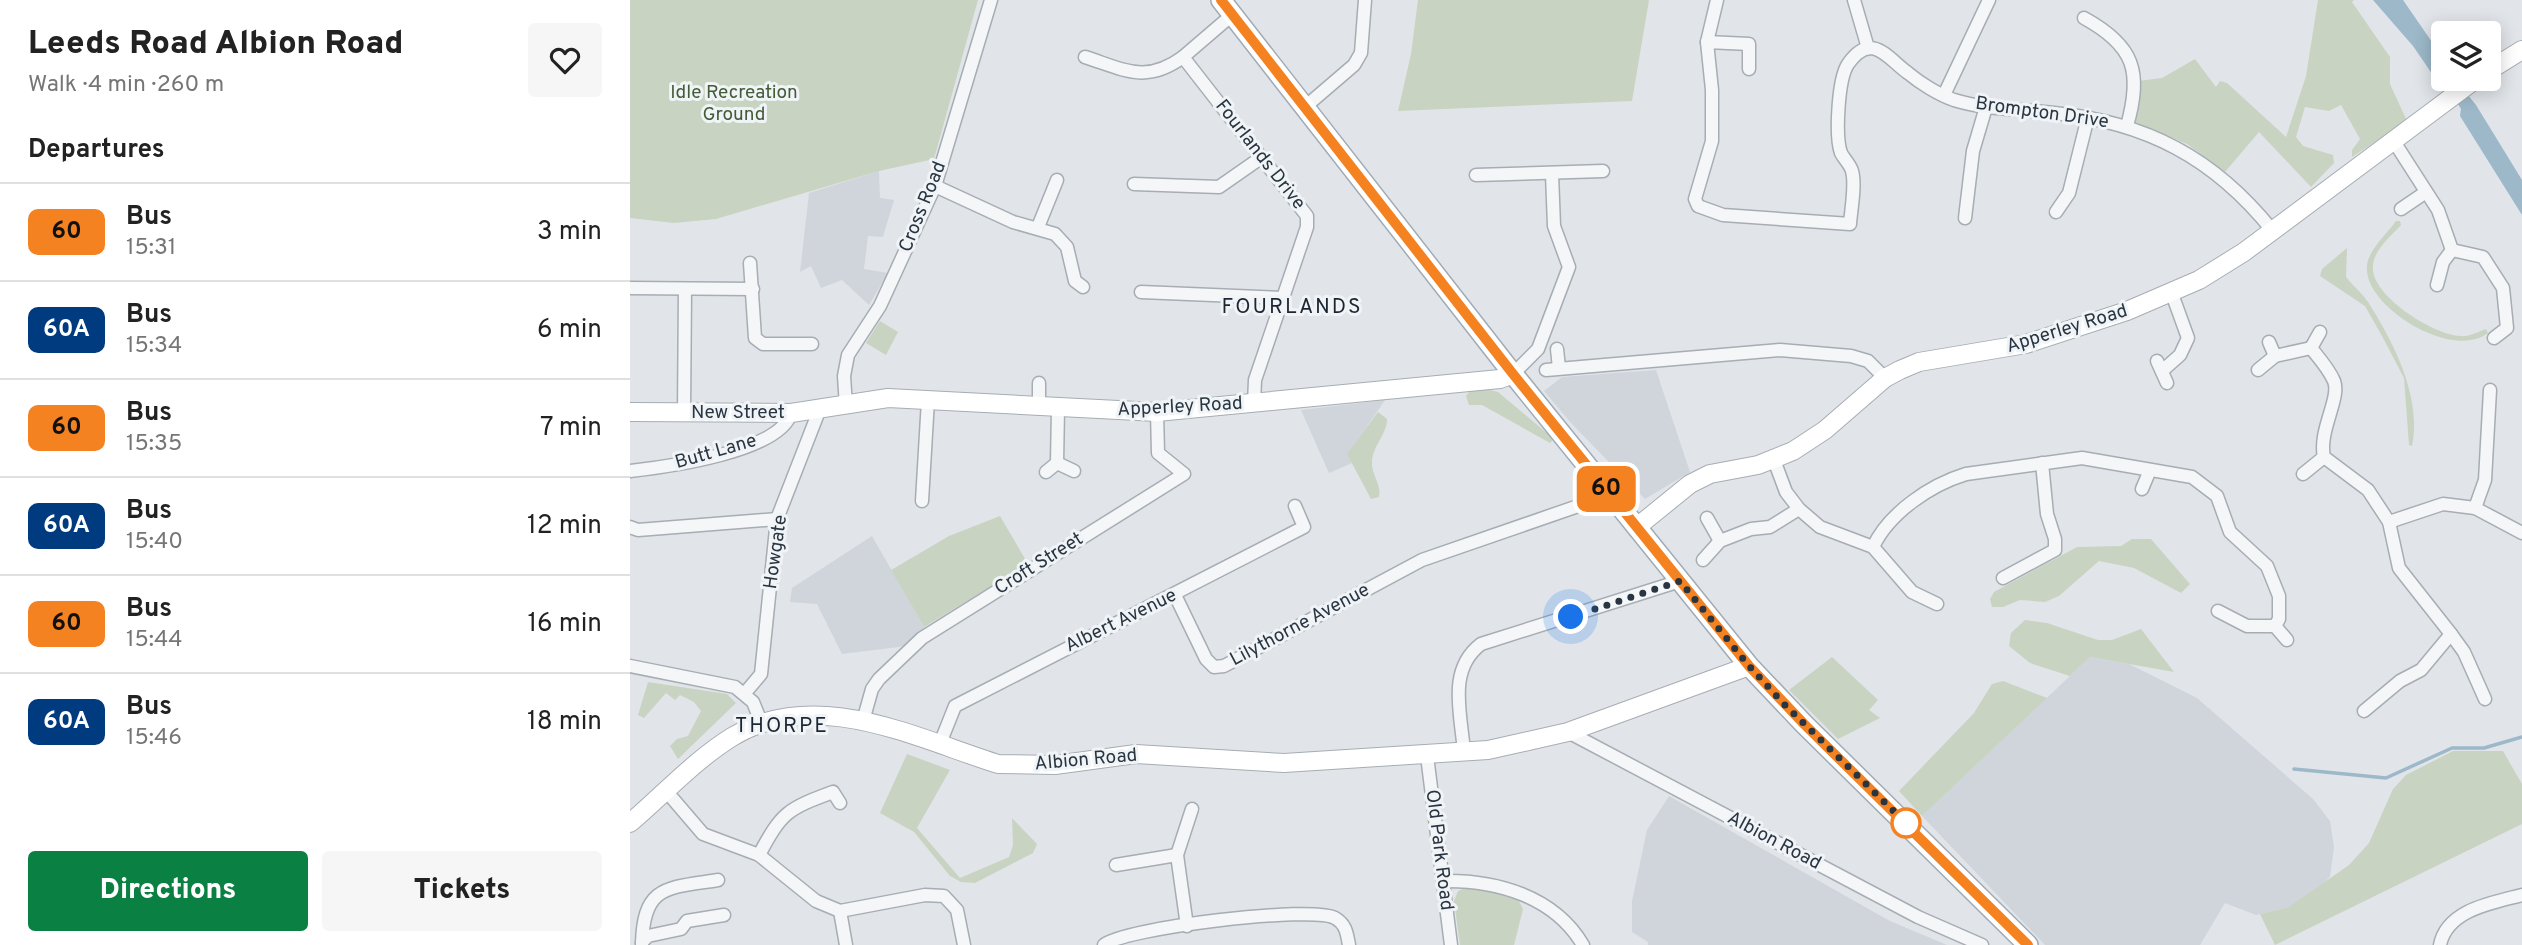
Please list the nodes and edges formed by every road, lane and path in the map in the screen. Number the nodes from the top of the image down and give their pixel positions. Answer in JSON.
{"nodes":[{"id":1,"x":991,"y":0,"type":"edge"},
{"id":2,"x":1365,"y":0,"type":"edge"},
{"id":3,"x":1717,"y":0,"type":"edge"},
{"id":4,"x":1854,"y":0,"type":"edge"},
{"id":5,"x":1989,"y":0,"type":"edge"},
{"id":6,"x":1227,"y":7,"type":"edge"},
{"id":7,"x":2084,"y":18,"type":"dead end"},
{"id":8,"x":1707,"y":41,"type":"junction"},
{"id":9,"x":1868,"y":48,"type":"junction"},
{"id":10,"x":2522,"y":50,"type":"edge"},
{"id":11,"x":1085,"y":57,"type":"dead end"},
{"id":12,"x":1183,"y":57,"type":"junction"},
{"id":13,"x":2501,"y":63,"type":"edge"},
{"id":14,"x":1749,"y":69,"type":"dead end"},
{"id":15,"x":2458,"y":91,"type":"edge"},
{"id":16,"x":1944,"y":95,"type":"junction"},
{"id":17,"x":1305,"y":107,"type":"junction"},
{"id":18,"x":1986,"y":107,"type":"junction"},
{"id":19,"x":2088,"y":117,"type":"junction"},
{"id":20,"x":2127,"y":127,"type":"junction"},
{"id":21,"x":2393,"y":139,"type":"junction"},
{"id":22,"x":1262,"y":157,"type":"junction"},
{"id":23,"x":1603,"y":171,"type":"dead end"},
{"id":24,"x":1552,"y":174,"type":"junction"},
{"id":25,"x":1476,"y":175,"type":"dead end"},
{"id":26,"x":1057,"y":180,"type":"dead end"},
{"id":27,"x":1134,"y":184,"type":"dead end"},
{"id":28,"x":935,"y":186,"type":"junction"},
{"id":29,"x":2426,"y":192,"type":"junction"},
{"id":30,"x":2401,"y":209,"type":"dead end"},
{"id":31,"x":2056,"y":212,"type":"dead end"},
{"id":32,"x":1965,"y":218,"type":"dead end"},
{"id":33,"x":1038,"y":227,"type":"junction"},
{"id":34,"x":2272,"y":230,"type":"junction"},
{"id":35,"x":2452,"y":250,"type":"junction"},
{"id":36,"x":750,"y":263,"type":"dead end"},
{"id":37,"x":2437,"y":285,"type":"dead end"},
{"id":38,"x":1083,"y":287,"type":"dead end"},
{"id":39,"x":630,"y":288,"type":"edge"},
{"id":40,"x":685,"y":289,"type":"junction"},
{"id":41,"x":753,"y":289,"type":"junction"},
{"id":42,"x":1141,"y":292,"type":"dead end"},
{"id":43,"x":2172,"y":294,"type":"junction"},
{"id":44,"x":1283,"y":298,"type":"junction"},
{"id":45,"x":2319,"y":332,"type":"dead end"},
{"id":46,"x":2494,"y":338,"type":"dead end"},
{"id":47,"x":2269,"y":342,"type":"dead end"},
{"id":48,"x":812,"y":344,"type":"dead end"},
{"id":49,"x":2311,"y":348,"type":"junction"},
{"id":50,"x":1557,"y":349,"type":"dead end"},
{"id":51,"x":2275,"y":356,"type":"junction"},
{"id":52,"x":2258,"y":370,"type":"dead end"},
{"id":53,"x":2162,"y":372,"type":"dead end"},
{"id":54,"x":1513,"y":374,"type":"junction"},
{"id":55,"x":1885,"y":378,"type":"junction"},
{"id":56,"x":1039,"y":383,"type":"dead end"},
{"id":57,"x":2490,"y":390,"type":"dead end"},
{"id":58,"x":928,"y":400,"type":"junction"},
{"id":59,"x":1254,"y":403,"type":"junction"},
{"id":60,"x":846,"y":406,"type":"junction"},
{"id":61,"x":1039,"y":408,"type":"junction"},
{"id":62,"x":1058,"y":409,"type":"junction"},
{"id":63,"x":819,"y":411,"type":"junction"},
{"id":64,"x":630,"y":412,"type":"edge"},
{"id":65,"x":684,"y":412,"type":"junction"},
{"id":66,"x":1157,"y":412,"type":"junction"},
{"id":67,"x":791,"y":413,"type":"junction"},
{"id":68,"x":2323,"y":457,"type":"junction"},
{"id":69,"x":1774,"y":460,"type":"junction"},
{"id":70,"x":2042,"y":463,"type":"junction"},
{"id":71,"x":2150,"y":470,"type":"junction"},
{"id":72,"x":630,"y":471,"type":"edge"},
{"id":73,"x":1074,"y":471,"type":"dead end"},
{"id":74,"x":2303,"y":474,"type":"dead end"},
{"id":75,"x":2143,"y":489,"type":"dead end"},
{"id":76,"x":1610,"y":495,"type":"junction"},
{"id":77,"x":922,"y":501,"type":"dead end"},
{"id":78,"x":1295,"y":506,"type":"dead end"},
{"id":79,"x":2475,"y":508,"type":"junction"},
{"id":80,"x":1799,"y":509,"type":"junction"},
{"id":81,"x":1707,"y":518,"type":"dead end"},
{"id":82,"x":777,"y":519,"type":"junction"},
{"id":83,"x":2389,"y":522,"type":"junction"},
{"id":84,"x":630,"y":527,"type":"edge"},
{"id":85,"x":1637,"y":527,"type":"junction"},
{"id":86,"x":2522,"y":533,"type":"edge"},
{"id":87,"x":1720,"y":541,"type":"junction"},
{"id":88,"x":1873,"y":547,"type":"junction"},
{"id":89,"x":1703,"y":560,"type":"dead end"},
{"id":90,"x":2003,"y":578,"type":"dead end"},
{"id":91,"x":1680,"y":581,"type":"junction"},
{"id":92,"x":1175,"y":594,"type":"junction"},
{"id":93,"x":1937,"y":604,"type":"dead end"},
{"id":94,"x":2218,"y":611,"type":"dead end"},
{"id":95,"x":2275,"y":626,"type":"junction"},
{"id":96,"x":2451,"y":634,"type":"junction"},
{"id":97,"x":2287,"y":640,"type":"dead end"},
{"id":98,"x":630,"y":666,"type":"edge"},
{"id":99,"x":1749,"y":666,"type":"junction"},
{"id":100,"x":745,"y":693,"type":"junction"},
{"id":101,"x":2485,"y":699,"type":"dead end"},
{"id":102,"x":2364,"y":711,"type":"dead end"},
{"id":103,"x":863,"y":721,"type":"junction"},
{"id":104,"x":761,"y":722,"type":"junction"},
{"id":105,"x":1568,"y":732,"type":"junction"},
{"id":106,"x":939,"y":746,"type":"junction"},
{"id":107,"x":1464,"y":752,"type":"junction"},
{"id":108,"x":1427,"y":756,"type":"junction"},
{"id":109,"x":667,"y":792,"type":"junction"},
{"id":110,"x":837,"y":792,"type":"dead end"},
{"id":111,"x":1192,"y":809,"type":"dead end"},
{"id":112,"x":630,"y":823,"type":"edge"},
{"id":113,"x":759,"y":855,"type":"junction"},
{"id":114,"x":1177,"y":855,"type":"junction"},
{"id":115,"x":1116,"y":865,"type":"dead end"},
{"id":116,"x":718,"y":880,"type":"dead end"},
{"id":117,"x":1443,"y":881,"type":"junction"},
{"id":118,"x":2522,"y":895,"type":"edge"},
{"id":119,"x":840,"y":911,"type":"junction"},
{"id":120,"x":724,"y":915,"type":"dead end"},
{"id":121,"x":1187,"y":926,"type":"junction"},
{"id":122,"x":642,"y":944,"type":"edge"},
{"id":123,"x":2021,"y":944,"type":"edge"},
{"id":124,"x":846,"y":945,"type":"edge"},
{"id":125,"x":964,"y":945,"type":"edge"},
{"id":126,"x":1104,"y":945,"type":"edge"},
{"id":127,"x":1349,"y":945,"type":"edge"},
{"id":128,"x":1451,"y":945,"type":"edge"},
{"id":129,"x":1583,"y":945,"type":"edge"},
{"id":130,"x":1982,"y":945,"type":"edge"},
{"id":131,"x":2440,"y":945,"type":"edge"}],
"edges":[{"from":1,"to":28,"type":"street","name":"Cross Road"},
{"from":2,"to":17,"type":"street"},
{"from":3,"to":8,"type":"street"},
{"from":4,"to":9,"type":"street"},
{"from":5,"to":16,"type":"street"},
{"from":6,"to":12,"type":"street"},
{"from":6,"to":17,"type":"main road"},
{"from":7,"to":20,"type":"street"},
{"from":8,"to":9,"type":"street"},
{"from":8,"to":14,"type":"street"},
{"from":9,"to":16,"type":"street","name":"Brompton Drive"},
{"from":10,"to":13,"type":"street"},
{"from":11,"to":12,"type":"street"},
{"from":12,"to":22,"type":"street","name":"Fourlands Drive"},
{"from":15,"to":21,"type":"street","name":"Apperley Road"},
{"from":16,"to":18,"type":"street","name":"Brompton Drive"},
{"from":17,"to":54,"type":"main road"},
{"from":18,"to":19,"type":"street","name":"Brompton Drive"},
{"from":18,"to":32,"type":"street"},
{"from":19,"to":20,"type":"street","name":"Brompton Drive"},
{"from":19,"to":31,"type":"street"},
{"from":20,"to":34,"type":"street","name":"Brompton Drive"},
{"from":21,"to":29,"type":"street"},
{"from":21,"to":34,"type":"street","name":"Apperley Road"},
{"from":22,"to":27,"type":"street"},
{"from":22,"to":44,"type":"street","name":"Fourlands Drive"},
{"from":23,"to":24,"type":"street"},
{"from":24,"to":25,"type":"street"},
{"from":24,"to":54,"type":"street"},
{"from":26,"to":33,"type":"street"},
{"from":28,"to":33,"type":"street"},
{"from":28,"to":60,"type":"street","name":"Cross Road"},
{"from":29,"to":30,"type":"street"},
{"from":29,"to":35,"type":"street"},
{"from":33,"to":38,"type":"street"},
{"from":34,"to":43,"type":"street","name":"Apperley Road"},
{"from":35,"to":37,"type":"street"},
{"from":35,"to":46,"type":"street"},
{"from":36,"to":41,"type":"street"},
{"from":39,"to":40,"type":"street"},
{"from":40,"to":41,"type":"street"},
{"from":40,"to":65,"type":"street"},
{"from":41,"to":48,"type":"street"},
{"from":42,"to":44,"type":"street"},
{"from":43,"to":53,"type":"street"},
{"from":43,"to":55,"type":"street","name":"Apperley Road"},
{"from":44,"to":59,"type":"street","name":"Fourlands Drive"},
{"from":45,"to":49,"type":"street"},
{"from":47,"to":51,"type":"street"},
{"from":49,"to":51,"type":"street"},
{"from":49,"to":68,"type":"street"},
{"from":50,"to":55,"type":"street"},
{"from":51,"to":52,"type":"street"},
{"from":54,"to":59,"type":"street","name":"Apperley Road"},
{"from":54,"to":76,"type":"main road"},
{"from":55,"to":69,"type":"street","name":"Apperley Road"},
{"from":56,"to":61,"type":"street"},
{"from":57,"to":79,"type":"street"},
{"from":58,"to":60,"type":"street","name":"Apperley Road"},
{"from":58,"to":61,"type":"street","name":"Apperley Road"},
{"from":58,"to":77,"type":"street"},
{"from":59,"to":66,"type":"street","name":"Apperley Road"},
{"from":60,"to":63,"type":"street","name":"New Street"},
{"from":61,"to":62,"type":"street","name":"Apperley Road"},
{"from":62,"to":66,"type":"street","name":"Apperley Road"},
{"from":62,"to":73,"type":"street"},
{"from":63,"to":67,"type":"street","name":"New Street"},
{"from":63,"to":82,"type":"street","name":"Howgate"},
{"from":64,"to":65,"type":"street","name":"New Street"},
{"from":65,"to":67,"type":"street","name":"New Street"},
{"from":66,"to":103,"type":"street","name":"Croft Street"},
{"from":67,"to":72,"type":"street","name":"Butt Lane"},
{"from":68,"to":74,"type":"street"},
{"from":68,"to":83,"type":"street"},
{"from":69,"to":80,"type":"street"},
{"from":69,"to":85,"type":"street","name":"Apperley Road"},
{"from":70,"to":71,"type":"street"},
{"from":70,"to":88,"type":"street"},
{"from":70,"to":90,"type":"street"},
{"from":71,"to":75,"type":"street"},
{"from":71,"to":95,"type":"street"},
{"from":76,"to":85,"type":"main road"},
{"from":76,"to":92,"type":"street","name":"Lilythorne Avenue"},
{"from":78,"to":92,"type":"street","name":"Albert Avenue"},
{"from":79,"to":83,"type":"street"},
{"from":79,"to":86,"type":"street"},
{"from":80,"to":87,"type":"street"},
{"from":80,"to":88,"type":"street"},
{"from":81,"to":87,"type":"street"},
{"from":82,"to":84,"type":"street"},
{"from":82,"to":100,"type":"street","name":"Howgate"},
{"from":83,"to":96,"type":"street"},
{"from":85,"to":91,"type":"main road"},
{"from":87,"to":89,"type":"street"},
{"from":88,"to":93,"type":"street"},
{"from":91,"to":99,"type":"main road"},
{"from":91,"to":107,"type":"street"},
{"from":92,"to":106,"type":"street","name":"Albert Avenue"},
{"from":94,"to":95,"type":"street"},
{"from":95,"to":97,"type":"street"},
{"from":96,"to":101,"type":"street"},
{"from":96,"to":102,"type":"street"},
{"from":98,"to":100,"type":"street"},
{"from":99,"to":105,"type":"street","name":"Albion Road"},
{"from":99,"to":123,"type":"main road"},
{"from":100,"to":104,"type":"street"},
{"from":103,"to":104,"type":"street","name":"Albion Road"},
{"from":103,"to":106,"type":"street","name":"Albion Road"},
{"from":104,"to":109,"type":"street","name":"Albion Road"},
{"from":105,"to":107,"type":"street","name":"Albion Road"},
{"from":105,"to":130,"type":"street","name":"Albion Road"},
{"from":106,"to":108,"type":"street","name":"Albion Road"},
{"from":107,"to":108,"type":"street","name":"Albion Road"},
{"from":108,"to":117,"type":"street","name":"Old Park Road"},
{"from":109,"to":112,"type":"street","name":"Albion Road"},
{"from":109,"to":113,"type":"street"},
{"from":110,"to":113,"type":"street"},
{"from":111,"to":114,"type":"street"},
{"from":113,"to":119,"type":"street"},
{"from":114,"to":115,"type":"street"},
{"from":114,"to":121,"type":"street"},
{"from":116,"to":122,"type":"street"},
{"from":117,"to":128,"type":"street","name":"Old Park Road"},
{"from":117,"to":129,"type":"street"},
{"from":118,"to":131,"type":"street"},
{"from":119,"to":124,"type":"street"},
{"from":119,"to":125,"type":"street"},
{"from":120,"to":122,"type":"street"},
{"from":121,"to":126,"type":"street"},
{"from":121,"to":127,"type":"street"}]}
